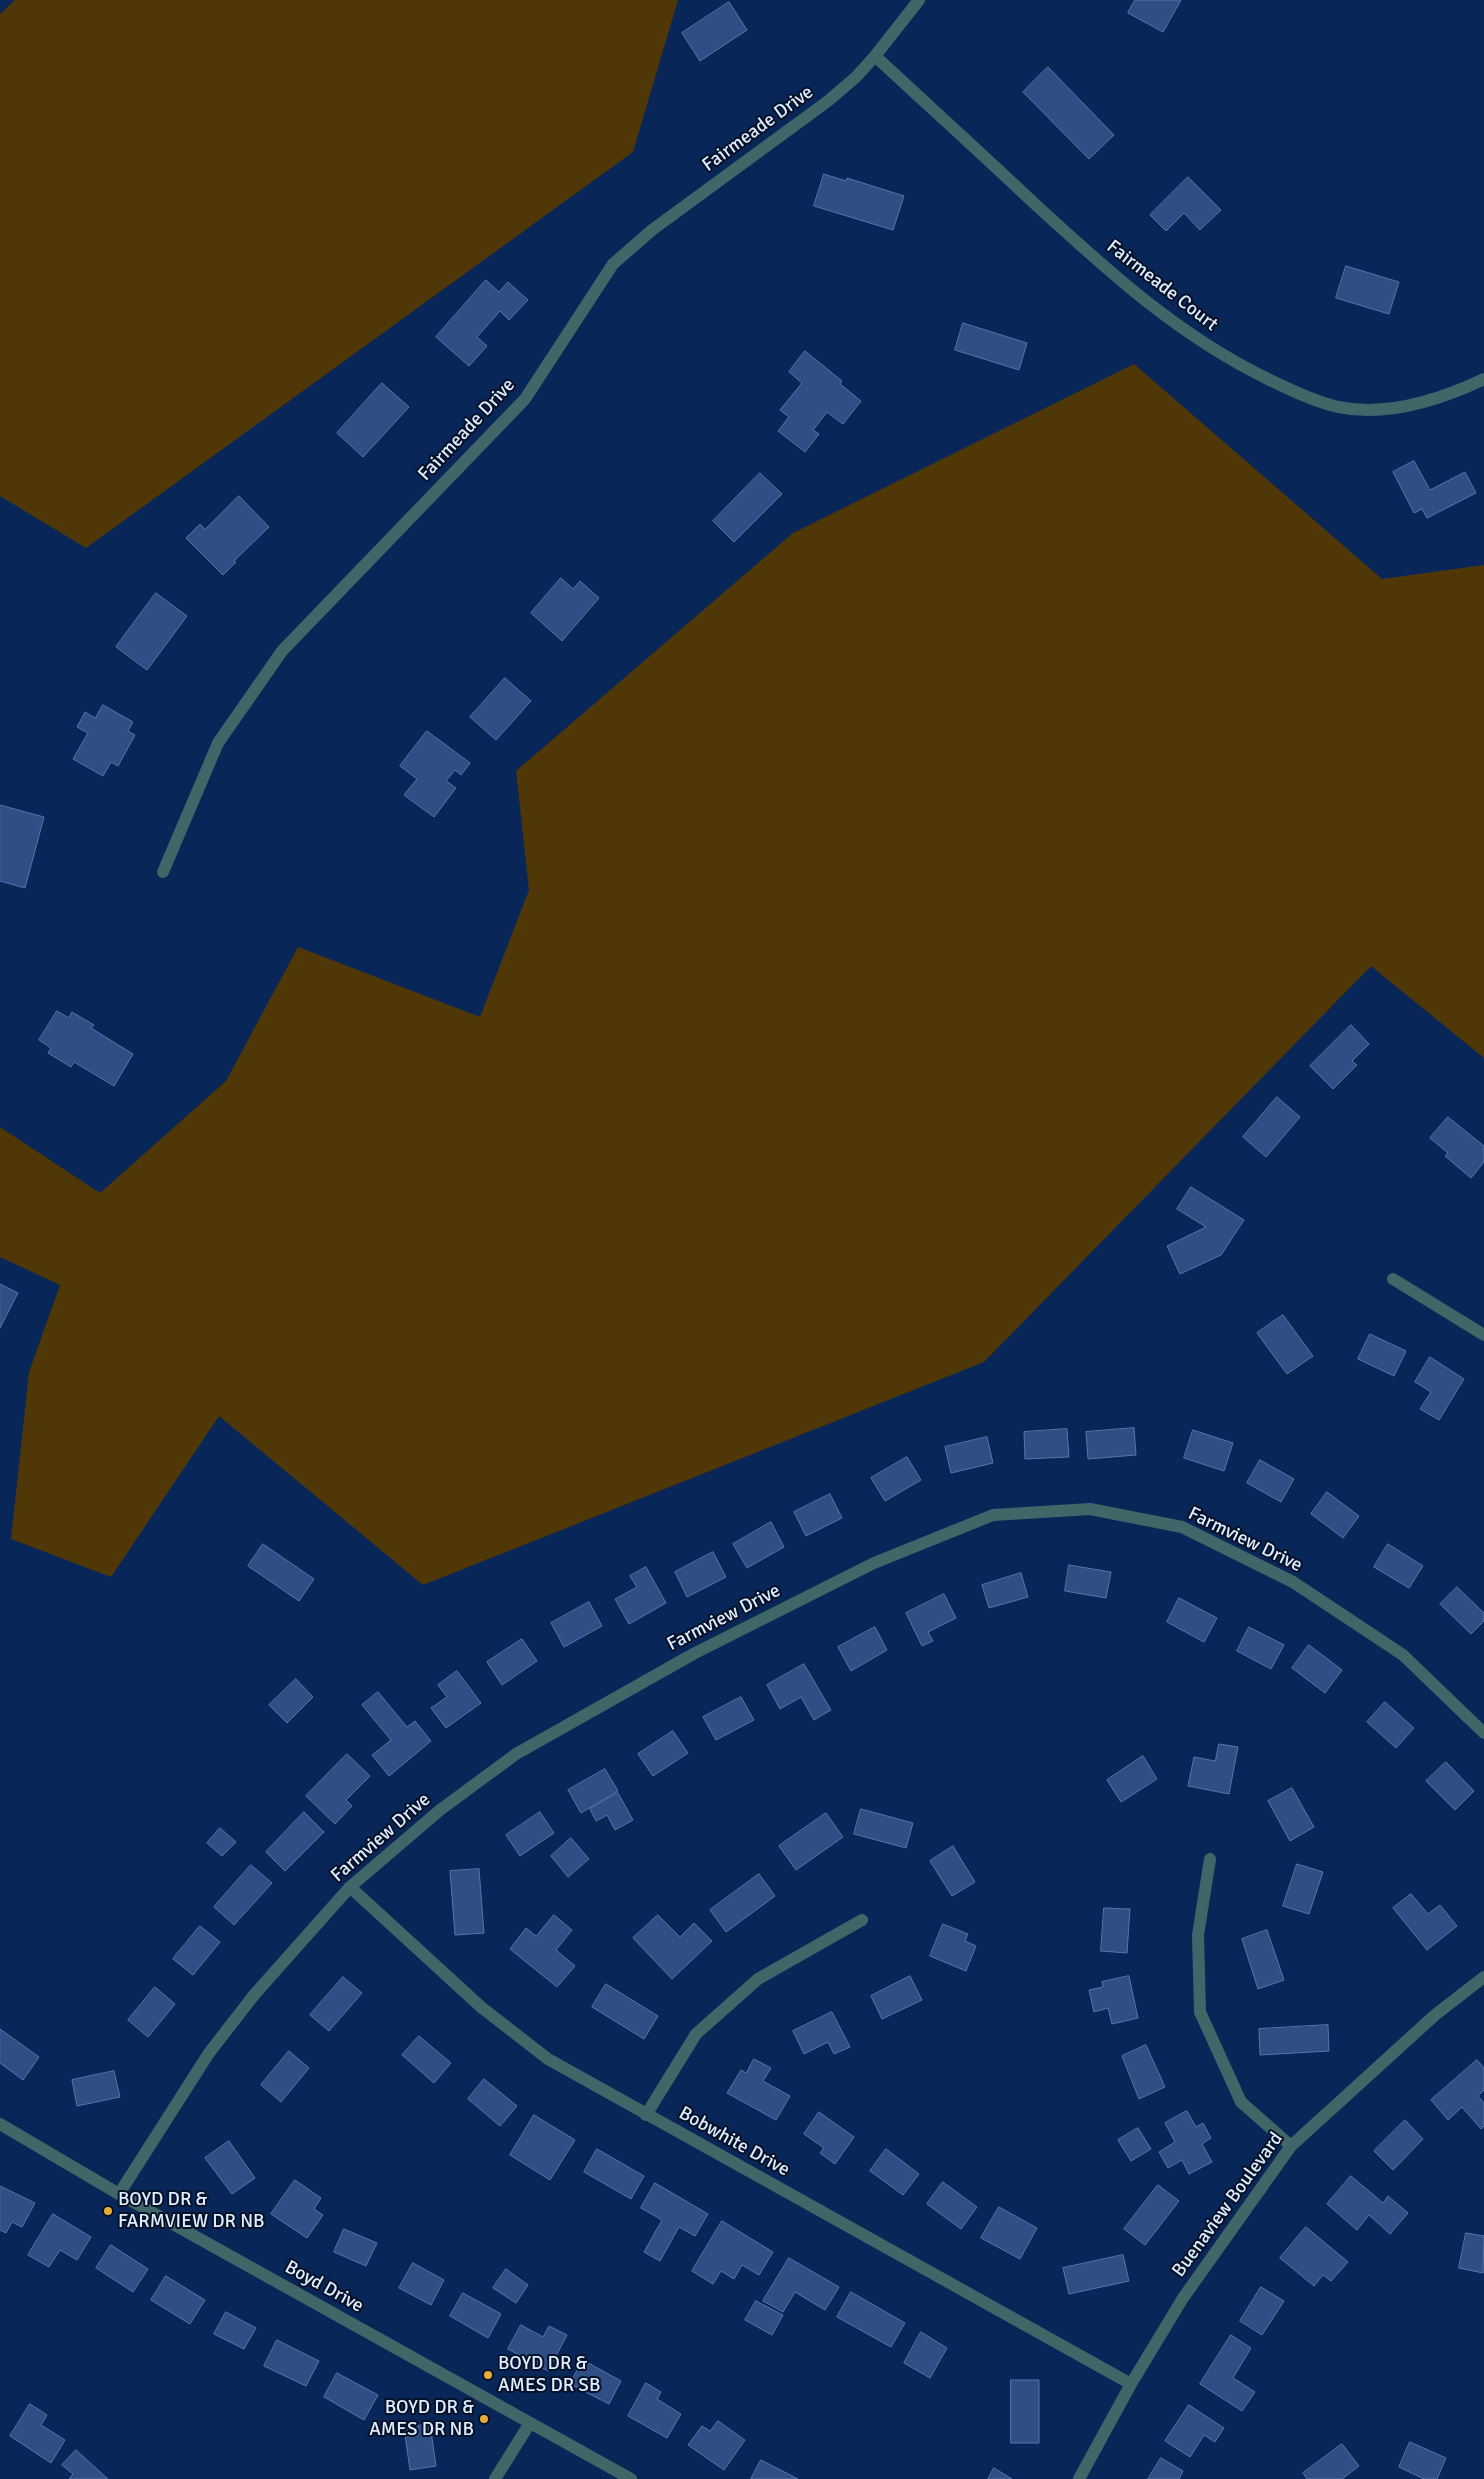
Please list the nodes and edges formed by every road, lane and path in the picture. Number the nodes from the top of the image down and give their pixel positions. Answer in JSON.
{"nodes":[{"id":1,"x":919,"y":0,"type":"edge"},
{"id":2,"x":875,"y":56,"type":"junction"},
{"id":3,"x":1484,"y":379,"type":"edge"},
{"id":4,"x":164,"y":872,"type":"dead end"},
{"id":5,"x":1393,"y":1279,"type":"dead end"},
{"id":6,"x":1484,"y":1335,"type":"edge"},
{"id":7,"x":1484,"y":1732,"type":"edge"},
{"id":8,"x":1210,"y":1859,"type":"dead end"},
{"id":9,"x":350,"y":1888,"type":"junction"},
{"id":10,"x":862,"y":1920,"type":"dead end"},
{"id":11,"x":1484,"y":1978,"type":"edge"},
{"id":12,"x":646,"y":2115,"type":"junction"},
{"id":13,"x":0,"y":2124,"type":"edge"},
{"id":14,"x":1291,"y":2146,"type":"junction"},
{"id":15,"x":119,"y":2194,"type":"junction"},
{"id":16,"x":1131,"y":2384,"type":"junction"},
{"id":17,"x":530,"y":2424,"type":"junction"},
{"id":18,"x":495,"y":2479,"type":"edge"},
{"id":19,"x":631,"y":2479,"type":"edge"},
{"id":20,"x":1079,"y":2479,"type":"edge"}],
"edges":[{"from":1,"to":2,"type":"street","name":"Fairmeade Drive"},
{"from":2,"to":3,"type":"street","name":"Fairmeade Court"},
{"from":2,"to":4,"type":"street","name":"Fairmeade Drive"},
{"from":5,"to":6,"type":"street"},
{"from":7,"to":9,"type":"street","name":"Farmview Drive"},
{"from":8,"to":14,"type":"street"},
{"from":9,"to":12,"type":"street","name":"Bobwhite Drive"},
{"from":9,"to":15,"type":"street","name":"Farmview Drive"},
{"from":10,"to":12,"type":"street"},
{"from":11,"to":14,"type":"street","name":"Buenaview Boulevard"},
{"from":12,"to":16,"type":"street","name":"Bobwhite Drive"},
{"from":13,"to":15,"type":"street","name":"Boyd Drive"},
{"from":14,"to":16,"type":"street","name":"Buenaview Boulevard"},
{"from":15,"to":17,"type":"street","name":"Boyd Drive"},
{"from":16,"to":20,"type":"street","name":"Buenaview Boulevard"},
{"from":17,"to":18,"type":"street"},
{"from":17,"to":19,"type":"street","name":"Boyd Drive"}]}
